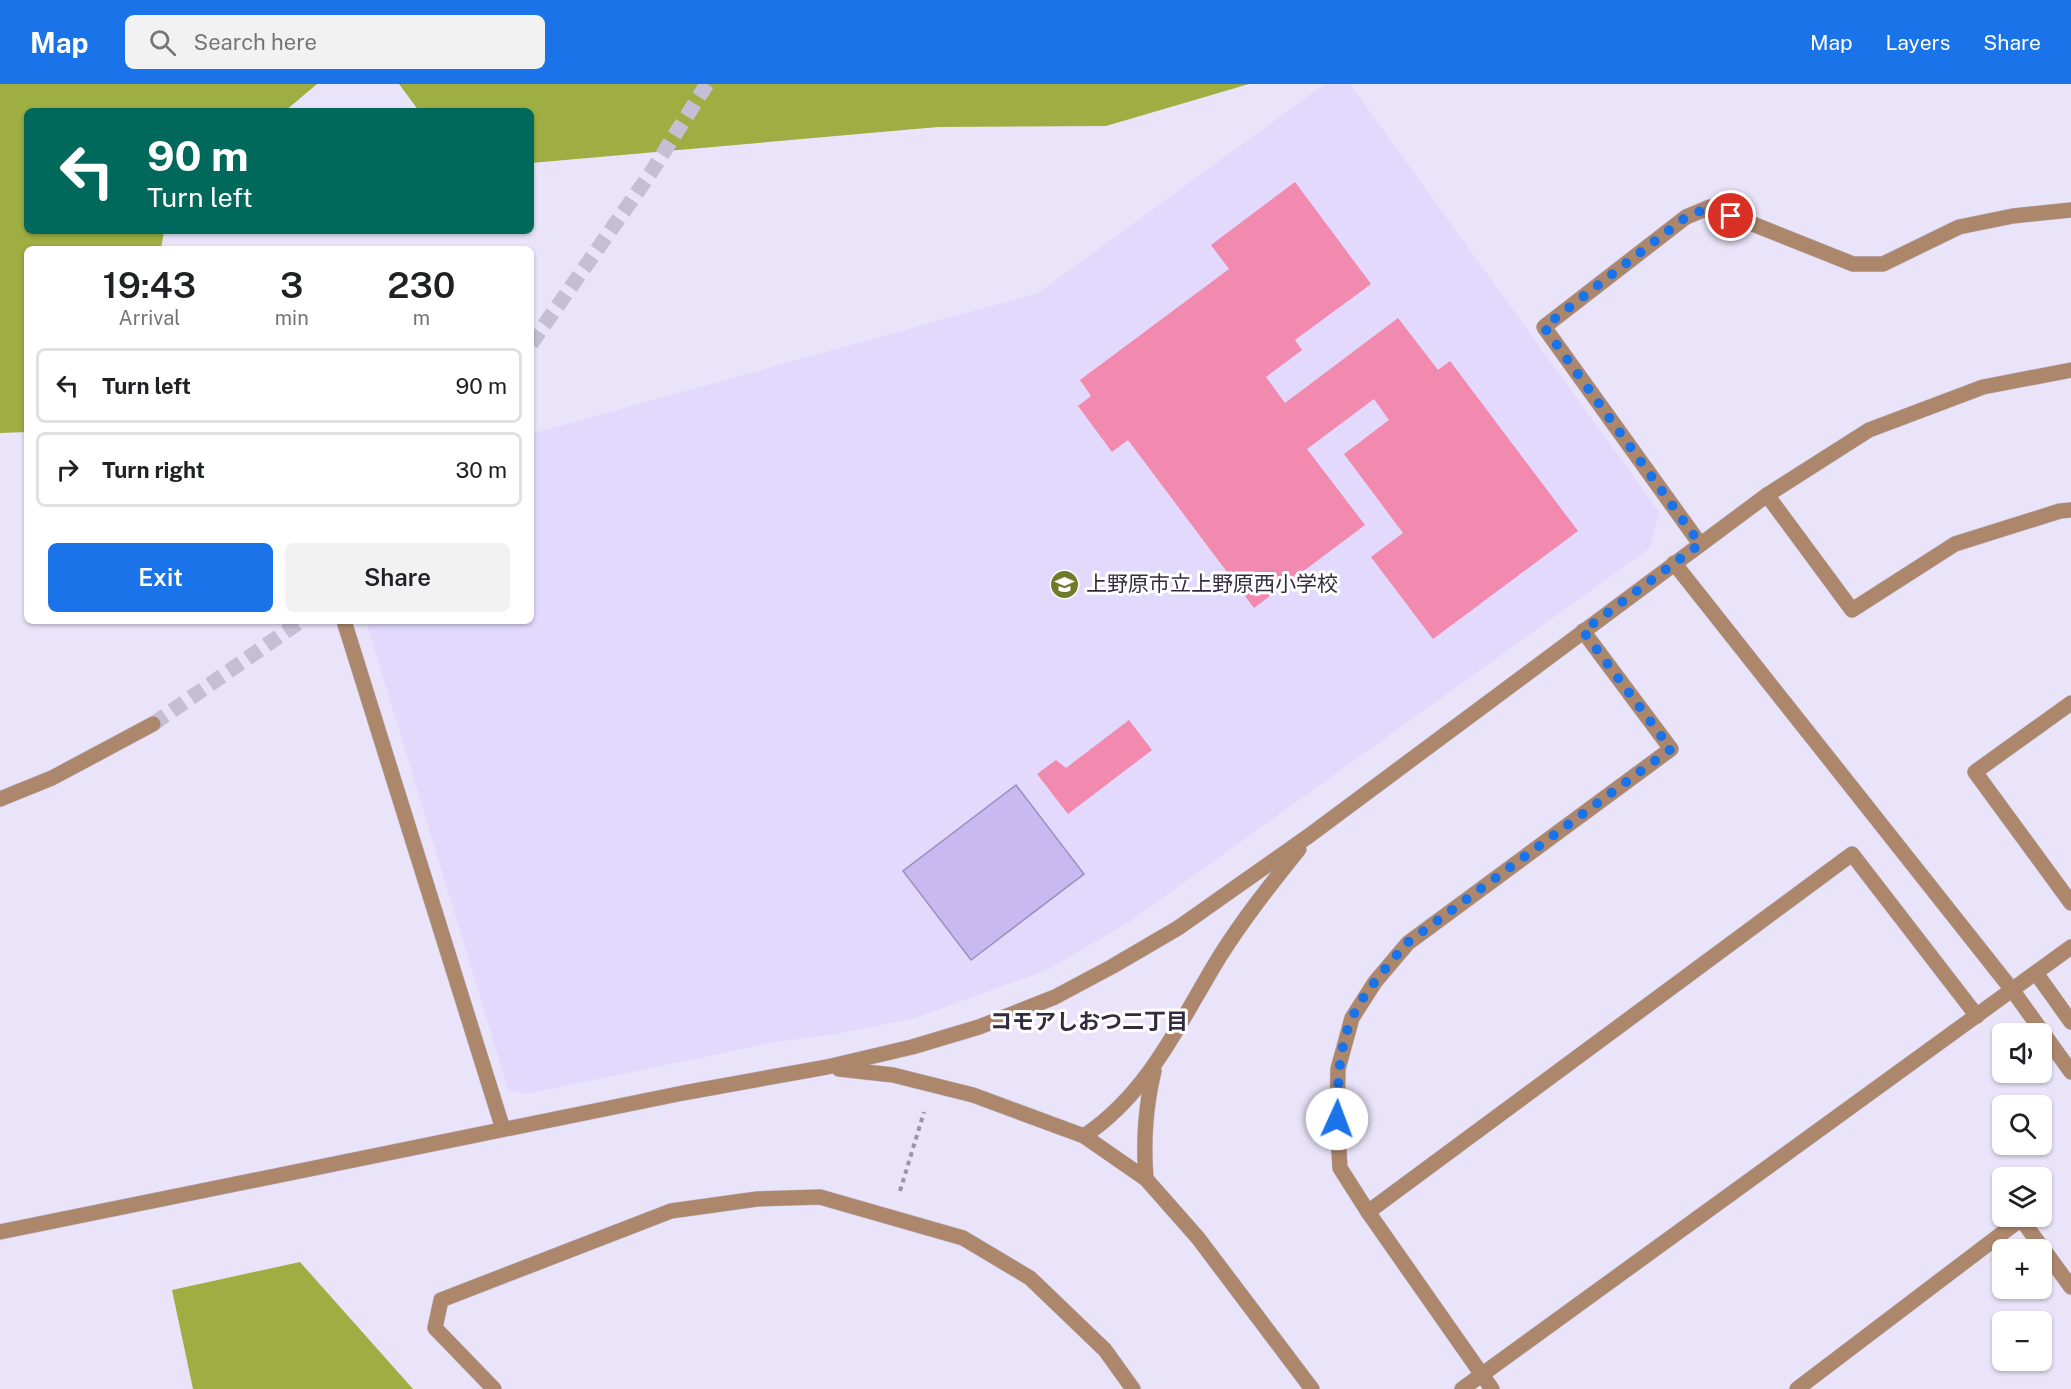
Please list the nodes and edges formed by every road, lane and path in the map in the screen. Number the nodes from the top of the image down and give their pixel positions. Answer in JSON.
{"nodes":[{"id":1,"x":2071,"y":210,"type":"edge"},
{"id":2,"x":2071,"y":370,"type":"edge"},
{"id":3,"x":1767,"y":495,"type":"junction"},
{"id":4,"x":2071,"y":510,"type":"edge"},
{"id":5,"x":1700,"y":544,"type":"junction"},
{"id":6,"x":1674,"y":563,"type":"junction"},
{"id":7,"x":345,"y":624,"type":"edge"},
{"id":8,"x":1583,"y":631,"type":"junction"},
{"id":9,"x":2071,"y":703,"type":"edge"},
{"id":10,"x":153,"y":724,"type":"tunnel mouth"},
{"id":11,"x":0,"y":799,"type":"edge"},
{"id":12,"x":1310,"y":835,"type":"junction"},
{"id":13,"x":2071,"y":903,"type":"edge"},
{"id":14,"x":2071,"y":947,"type":"edge"},
{"id":15,"x":2036,"y":973,"type":"junction"},
{"id":16,"x":2013,"y":991,"type":"junction"},
{"id":17,"x":1977,"y":1016,"type":"junction"},
{"id":18,"x":2071,"y":1022,"type":"edge"},
{"id":19,"x":1155,"y":1065,"type":"junction"},
{"id":20,"x":827,"y":1068,"type":"junction"},
{"id":21,"x":2071,"y":1072,"type":"edge"},
{"id":22,"x":932,"y":1084,"type":"junction"},
{"id":23,"x":503,"y":1129,"type":"junction"},
{"id":24,"x":1083,"y":1136,"type":"junction"},
{"id":25,"x":1146,"y":1179,"type":"junction"},
{"id":26,"x":1368,"y":1212,"type":"junction"},
{"id":27,"x":893,"y":1218,"type":"junction"},
{"id":28,"x":0,"y":1232,"type":"edge"},
{"id":29,"x":2071,"y":1287,"type":"edge"},
{"id":30,"x":1482,"y":1374,"type":"junction"},
{"id":31,"x":494,"y":1389,"type":"edge"},
{"id":32,"x":1132,"y":1389,"type":"edge"},
{"id":33,"x":1312,"y":1389,"type":"edge"},
{"id":34,"x":1462,"y":1389,"type":"edge"},
{"id":35,"x":1492,"y":1389,"type":"edge"},
{"id":36,"x":1797,"y":1389,"type":"edge"}],
"edges":[{"from":1,"to":5,"type":"street"},
{"from":2,"to":3,"type":"street"},
{"from":3,"to":4,"type":"street"},
{"from":3,"to":5,"type":"street"},
{"from":5,"to":6,"type":"street"},
{"from":6,"to":8,"type":"street"},
{"from":6,"to":16,"type":"street"},
{"from":7,"to":23,"type":"street"},
{"from":8,"to":12,"type":"street"},
{"from":8,"to":26,"type":"street"},
{"from":9,"to":13,"type":"street"},
{"from":10,"to":11,"type":"street"},
{"from":12,"to":19,"type":"street"},
{"from":12,"to":20,"type":"street"},
{"from":14,"to":15,"type":"street"},
{"from":15,"to":16,"type":"street"},
{"from":15,"to":18,"type":"street"},
{"from":16,"to":17,"type":"street"},
{"from":16,"to":21,"type":"street"},
{"from":17,"to":26,"type":"street"},
{"from":17,"to":30,"type":"street"},
{"from":19,"to":24,"type":"street"},
{"from":19,"to":25,"type":"street"},
{"from":20,"to":22,"type":"street"},
{"from":20,"to":23,"type":"street"},
{"from":22,"to":24,"type":"street"},
{"from":22,"to":27,"type":"path"},
{"from":23,"to":28,"type":"street"},
{"from":24,"to":25,"type":"street"},
{"from":25,"to":33,"type":"street"},
{"from":26,"to":30,"type":"street"},
{"from":27,"to":31,"type":"street"},
{"from":27,"to":32,"type":"street"},
{"from":29,"to":36,"type":"street"},
{"from":30,"to":34,"type":"street"},
{"from":30,"to":35,"type":"street"}]}
